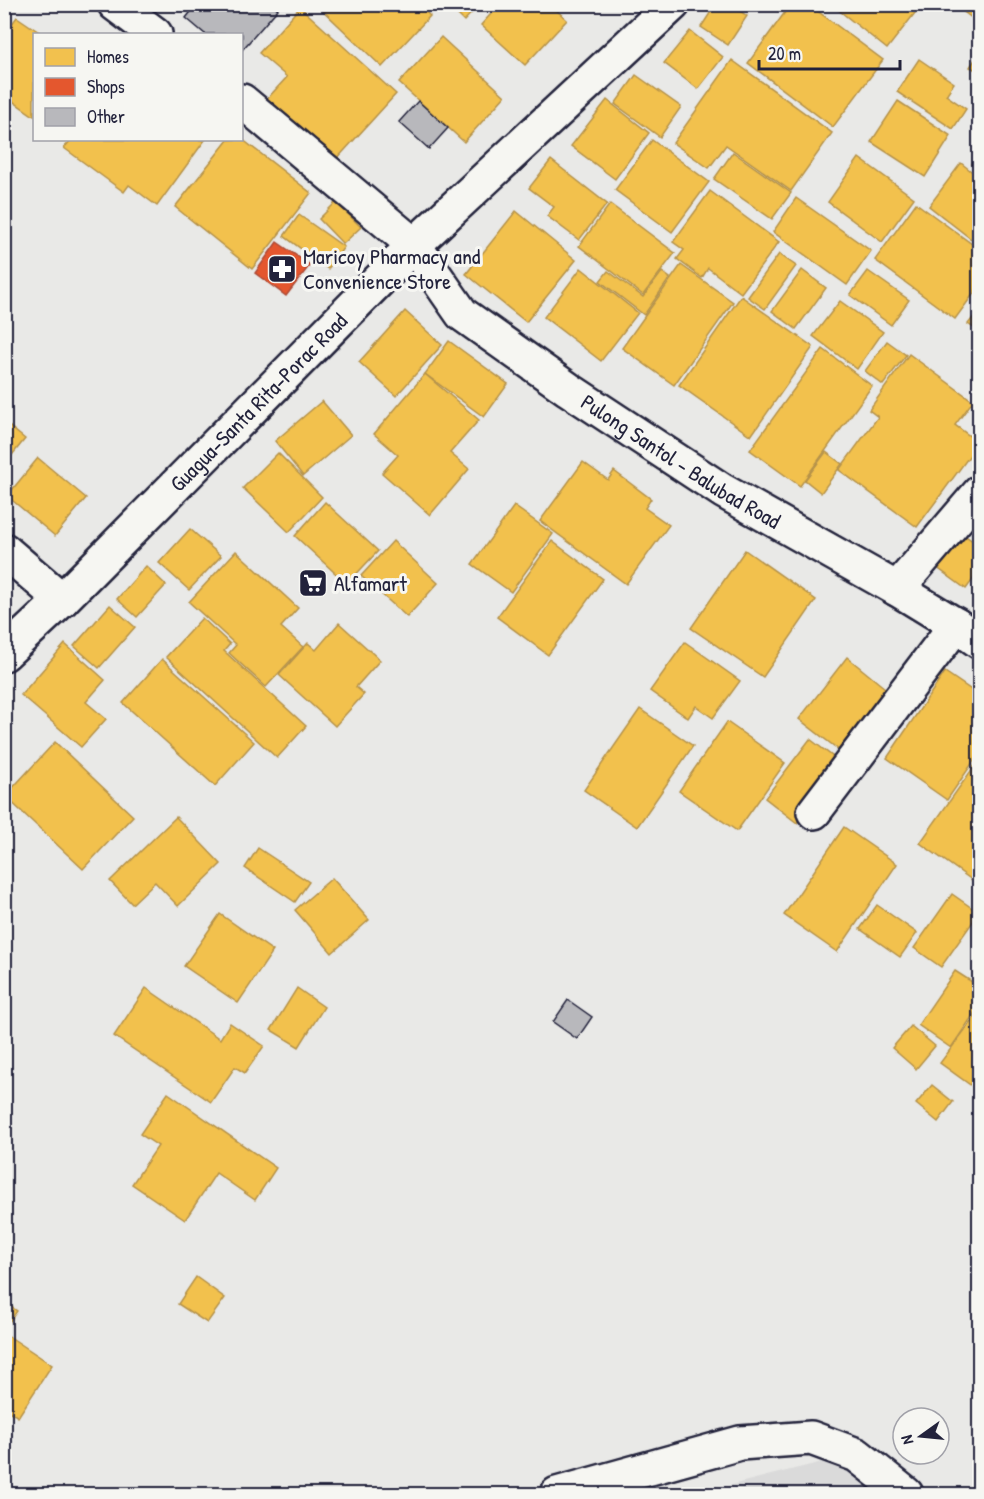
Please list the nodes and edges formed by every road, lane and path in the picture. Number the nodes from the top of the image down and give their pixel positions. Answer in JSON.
{"nodes":[{"id":1,"x":115,"y":4,"type":"edge"},
{"id":2,"x":673,"y":4,"type":"edge"},
{"id":3,"x":154,"y":33,"type":"edge"},
{"id":4,"x":243,"y":102,"type":"edge"},
{"id":5,"x":414,"y":245,"type":"junction"},
{"id":6,"x":980,"y":492,"type":"edge"},
{"id":7,"x":4,"y":550,"type":"edge"},
{"id":8,"x":897,"y":589,"type":"junction"},
{"id":9,"x":62,"y":600,"type":"junction"},
{"id":10,"x":968,"y":633,"type":"edge"},
{"id":11,"x":4,"y":654,"type":"edge"},
{"id":12,"x":814,"y":812,"type":"dead end"},
{"id":13,"x":557,"y":1494,"type":"edge"},
{"id":14,"x":906,"y":1494,"type":"edge"}],
"edges":[{"from":1,"to":3,"type":"street"},
{"from":2,"to":5,"type":"street","name":"Guagua-Santa Rita-Porac Road"},
{"from":4,"to":5,"type":"street","name":"Pulong Santol - Balubad Road"},
{"from":5,"to":8,"type":"street","name":"Pulong Santol - Balubad Road"},
{"from":5,"to":9,"type":"street","name":"Guagua-Santa Rita-Porac Road"},
{"from":6,"to":8,"type":"street"},
{"from":7,"to":9,"type":"street"},
{"from":8,"to":10,"type":"street","name":"Pulong Santol - Balubad Road"},
{"from":9,"to":11,"type":"street","name":"Guagua-Santa Rita-Porac Road"},
{"from":10,"to":12,"type":"street"},
{"from":13,"to":14,"type":"street"}]}
